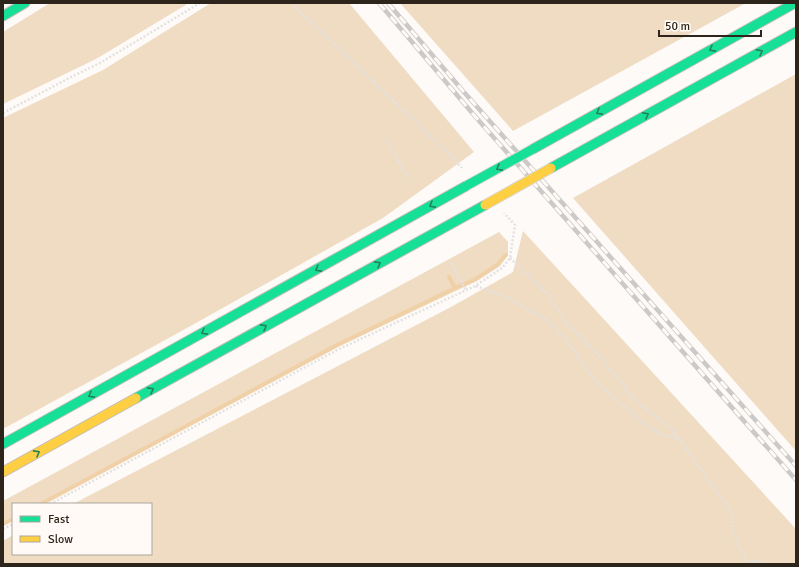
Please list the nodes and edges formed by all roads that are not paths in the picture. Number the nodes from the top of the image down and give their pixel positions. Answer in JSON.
{"nodes":[{"id":1,"x":25,"y":3,"type":"edge"},
{"id":2,"x":795,"y":3,"type":"edge"},
{"id":3,"x":3,"y":16,"type":"edge"},
{"id":4,"x":796,"y":32,"type":"edge"},
{"id":5,"x":3,"y":444,"type":"edge"},
{"id":6,"x":3,"y":472,"type":"edge"}],
"edges":[{"from":1,"to":3,"type":"main road"},
{"from":2,"to":5,"type":"main road","one_way":true,"bridge":true},
{"from":6,"to":4,"type":"main road","one_way":true,"bridge":true}]}
